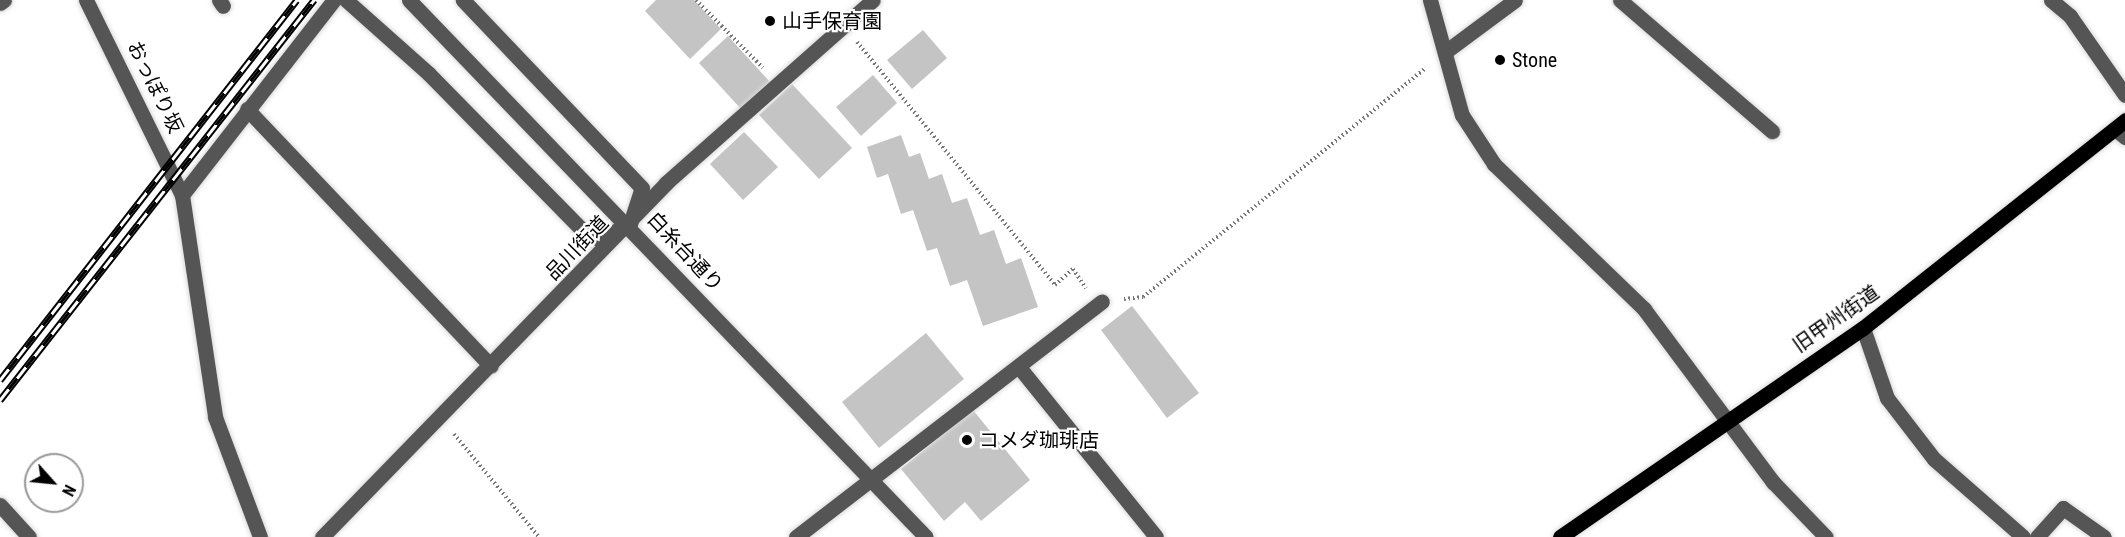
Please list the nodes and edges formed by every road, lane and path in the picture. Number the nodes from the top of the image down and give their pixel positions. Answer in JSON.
{"nodes":[{"id":1,"x":86,"y":0,"type":"edge"},
{"id":2,"x":334,"y":0,"type":"edge"},
{"id":3,"x":346,"y":0,"type":"edge"},
{"id":4,"x":409,"y":0,"type":"edge"},
{"id":5,"x":696,"y":0,"type":"edge"},
{"id":6,"x":873,"y":0,"type":"edge"},
{"id":7,"x":1430,"y":0,"type":"edge"},
{"id":8,"x":1515,"y":0,"type":"edge"},
{"id":9,"x":1620,"y":0,"type":"edge"},
{"id":10,"x":2051,"y":0,"type":"edge"},
{"id":11,"x":468,"y":2,"type":"edge"},
{"id":12,"x":845,"y":27,"type":"junction"},
{"id":13,"x":1445,"y":52,"type":"junction"},
{"id":14,"x":778,"y":84,"type":"junction"},
{"id":15,"x":2125,"y":95,"type":"edge"},
{"id":16,"x":247,"y":109,"type":"junction"},
{"id":17,"x":2122,"y":129,"type":"edge"},
{"id":18,"x":1772,"y":131,"type":"dead end"},
{"id":19,"x":182,"y":195,"type":"junction"},
{"id":20,"x":630,"y":224,"type":"junction"},
{"id":21,"x":1099,"y":303,"type":"junction"},
{"id":22,"x":1863,"y":328,"type":"junction"},
{"id":23,"x":491,"y":366,"type":"junction"},
{"id":24,"x":1019,"y":368,"type":"junction"},
{"id":25,"x":440,"y":418,"type":"junction"},
{"id":26,"x":1727,"y":418,"type":"junction"},
{"id":27,"x":872,"y":476,"type":"junction"},
{"id":28,"x":0,"y":505,"type":"edge"},
{"id":29,"x":28,"y":537,"type":"edge"},
{"id":30,"x":260,"y":537,"type":"edge"},
{"id":31,"x":322,"y":537,"type":"edge"},
{"id":32,"x":539,"y":537,"type":"edge"},
{"id":33,"x":796,"y":537,"type":"edge"},
{"id":34,"x":926,"y":537,"type":"edge"},
{"id":35,"x":1156,"y":537,"type":"edge"},
{"id":36,"x":1560,"y":537,"type":"edge"},
{"id":37,"x":1826,"y":537,"type":"edge"},
{"id":38,"x":2023,"y":537,"type":"edge"},
{"id":39,"x":2037,"y":537,"type":"edge"},
{"id":40,"x":2104,"y":537,"type":"edge"}],
"edges":[{"from":1,"to":19,"type":"street","name":"おっぽり坂"},
{"from":2,"to":16,"type":"street"},
{"from":3,"to":20,"type":"street"},
{"from":4,"to":20,"type":"street","name":"白糸台通り"},
{"from":5,"to":14,"type":"path"},
{"from":6,"to":12,"type":"street","name":"品川街道"},
{"from":7,"to":13,"type":"street"},
{"from":8,"to":13,"type":"street"},
{"from":9,"to":18,"type":"street"},
{"from":10,"to":15,"type":"street"},
{"from":11,"to":20,"type":"street"},
{"from":12,"to":14,"type":"street","name":"品川街道"},
{"from":12,"to":21,"type":"path"},
{"from":13,"to":21,"type":"path"},
{"from":13,"to":26,"type":"street"},
{"from":14,"to":20,"type":"street","name":"品川街道"},
{"from":16,"to":19,"type":"street"},
{"from":16,"to":23,"type":"street"},
{"from":17,"to":22,"type":"main road","name":"旧甲州街道"},
{"from":19,"to":30,"type":"street","name":"おっぽり坂"},
{"from":20,"to":23,"type":"street","name":"品川街道"},
{"from":20,"to":27,"type":"street","name":"白糸台通り"},
{"from":21,"to":24,"type":"street"},
{"from":22,"to":26,"type":"main road","name":"旧甲州街道"},
{"from":22,"to":38,"type":"street"},
{"from":23,"to":25,"type":"street","name":"品川街道"},
{"from":24,"to":27,"type":"street"},
{"from":24,"to":35,"type":"street"},
{"from":25,"to":31,"type":"street","name":"品川街道"},
{"from":25,"to":32,"type":"path"},
{"from":26,"to":36,"type":"main road","name":"旧甲州街道"},
{"from":26,"to":37,"type":"street"},
{"from":27,"to":33,"type":"street"},
{"from":27,"to":34,"type":"street","name":"白糸台通り"},
{"from":28,"to":29,"type":"street"},
{"from":39,"to":40,"type":"street"}]}
